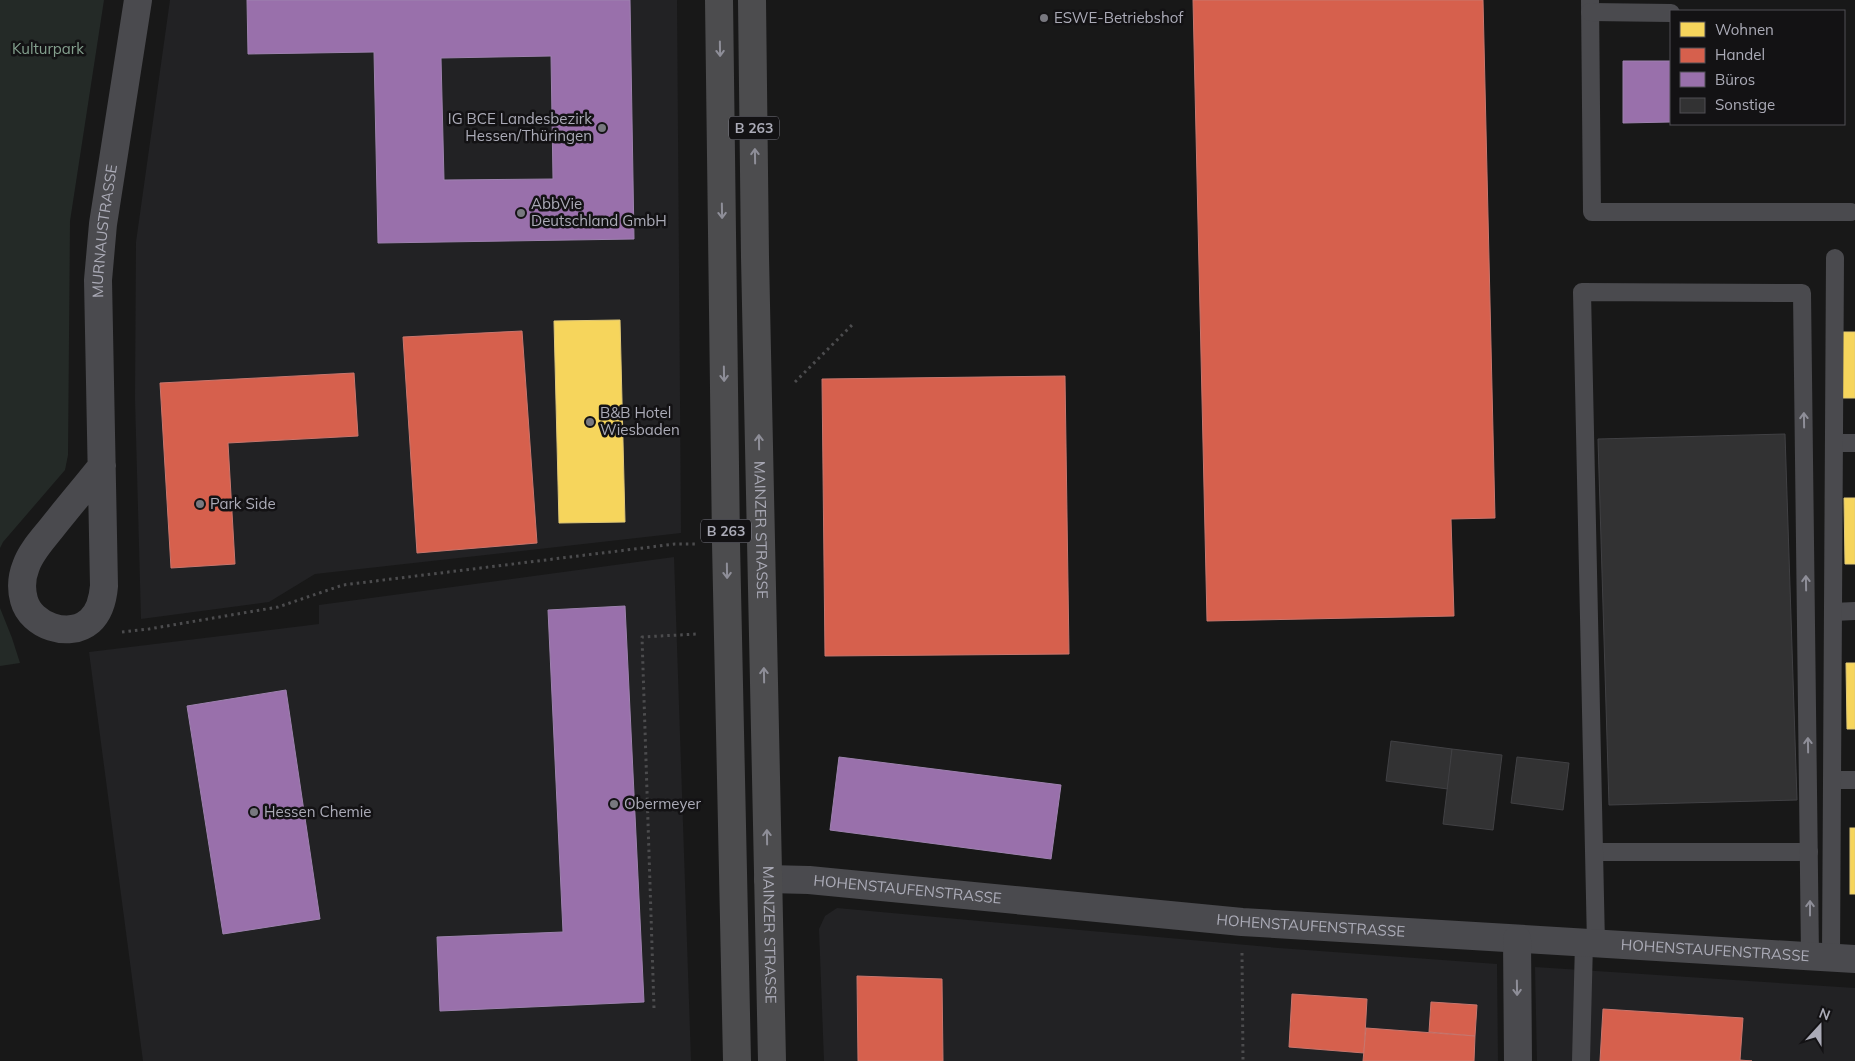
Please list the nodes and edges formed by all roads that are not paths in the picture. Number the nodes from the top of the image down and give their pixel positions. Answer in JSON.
{"nodes":[{"id":1,"x":138,"y":0,"type":"edge"},
{"id":2,"x":719,"y":0,"type":"edge"},
{"id":3,"x":752,"y":0,"type":"edge"},
{"id":4,"x":1590,"y":6,"type":"edge"},
{"id":5,"x":1670,"y":13,"type":"edge"},
{"id":6,"x":1850,"y":212,"type":"dead end"},
{"id":7,"x":1835,"y":258,"type":"dead end"},
{"id":8,"x":1834,"y":443,"type":"junction"},
{"id":9,"x":1855,"y":443,"type":"edge"},
{"id":10,"x":102,"y":466,"type":"junction"},
{"id":11,"x":1855,"y":611,"type":"edge"},
{"id":12,"x":1833,"y":612,"type":"junction"},
{"id":13,"x":1832,"y":780,"type":"junction"},
{"id":14,"x":1855,"y":780,"type":"edge"},
{"id":15,"x":1595,"y":852,"type":"junction"},
{"id":16,"x":1809,"y":852,"type":"junction"},
{"id":17,"x":768,"y":879,"type":"junction"},
{"id":18,"x":1516,"y":939,"type":"junction"},
{"id":19,"x":1590,"y":943,"type":"junction"},
{"id":20,"x":1832,"y":958,"type":"edge"},
{"id":21,"x":737,"y":1061,"type":"edge"},
{"id":22,"x":772,"y":1061,"type":"edge"},
{"id":23,"x":1518,"y":1061,"type":"edge"},
{"id":24,"x":1581,"y":1061,"type":"edge"}],
"edges":[{"from":1,"to":10,"type":"street","name":"MURNAUSTRASSE"},
{"from":2,"to":21,"type":"main road","number":"B 263","one_way":true},
{"from":17,"to":3,"type":"main road","name":"MAINZER STRASSE","number":"B 263","one_way":true},
{"from":4,"to":5,"type":"lane"},
{"from":4,"to":6,"type":"lane"},
{"from":7,"to":8,"type":"lane"},
{"from":8,"to":9,"type":"lane"},
{"from":8,"to":12,"type":"lane"},
{"from":10,"to":10,"type":"street","name":"MURNAUSTRASSE"},
{"from":11,"to":12,"type":"lane"},
{"from":12,"to":13,"type":"lane"},
{"from":13,"to":14,"type":"lane"},
{"from":13,"to":20,"type":"lane"},
{"from":15,"to":16,"type":"lane"},
{"from":16,"to":15,"type":"lane","one_way":true},
{"from":15,"to":19,"type":"lane"},
{"from":20,"to":16,"type":"lane","one_way":true},
{"from":17,"to":18,"type":"street","name":"HOHENSTAUFENSTRASSE"},
{"from":17,"to":22,"type":"main road","name":"MAINZER STRASSE","number":"B 263"},
{"from":18,"to":19,"type":"street","name":"HOHENSTAUFENSTRASSE"},
{"from":18,"to":23,"type":"street","one_way":true},
{"from":19,"to":20,"type":"street","name":"HOHENSTAUFENSTRASSE"},
{"from":19,"to":24,"type":"lane"}]}
